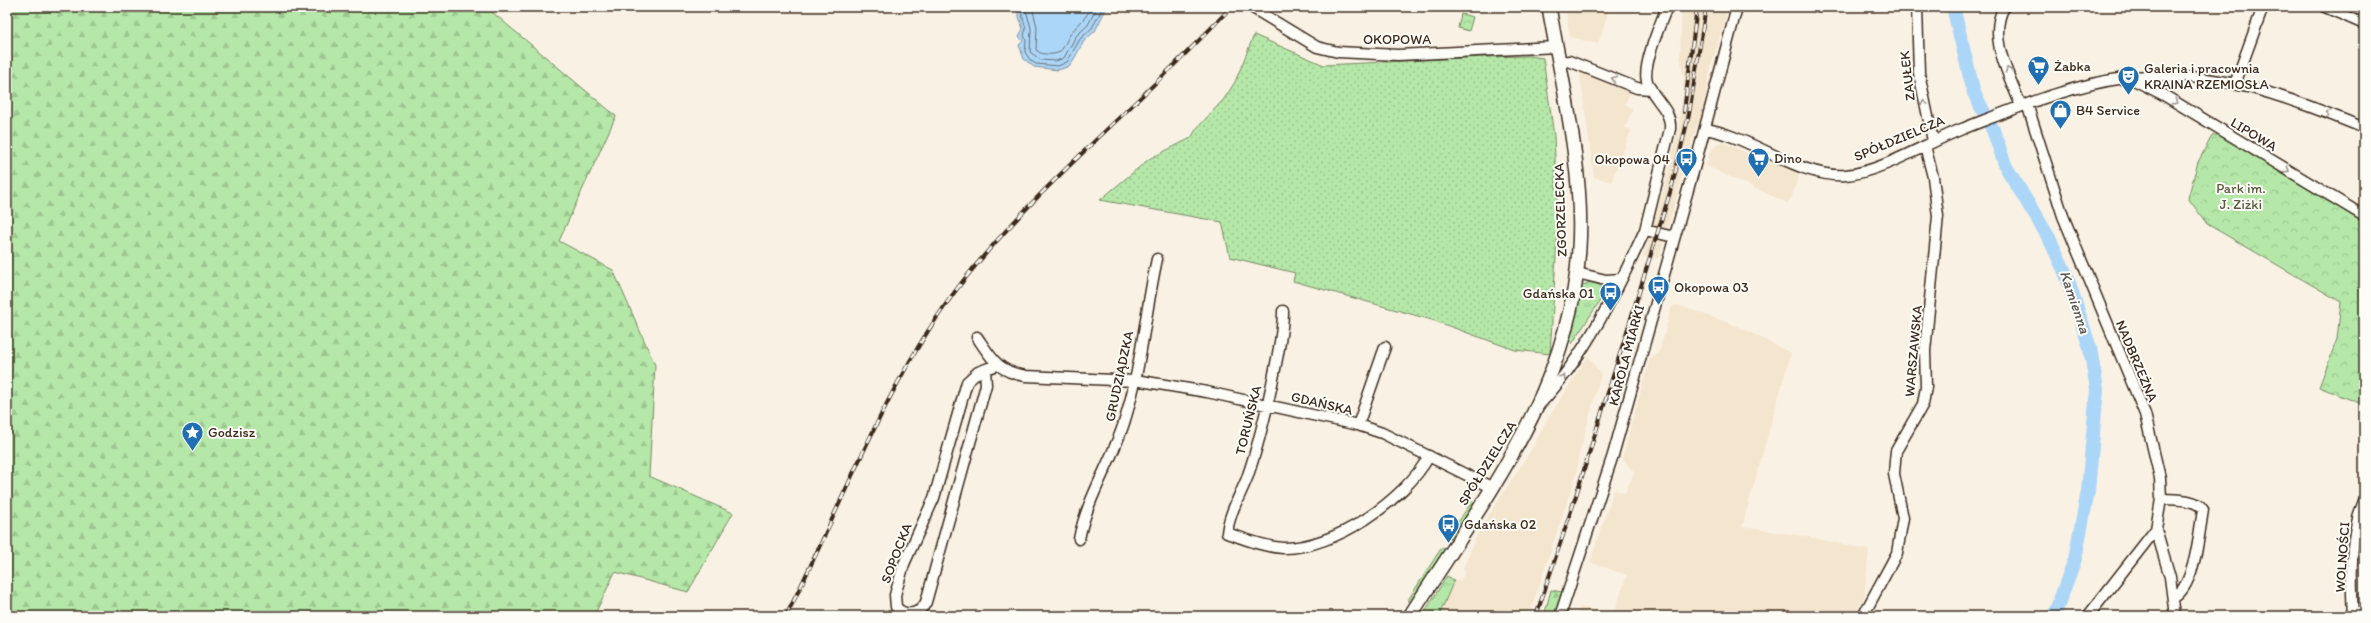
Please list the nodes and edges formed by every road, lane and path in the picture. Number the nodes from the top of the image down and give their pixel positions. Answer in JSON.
{"nodes":[{"id":1,"x":1251,"y":7,"type":"edge"},
{"id":2,"x":1549,"y":7,"type":"edge"},
{"id":3,"x":1667,"y":7,"type":"edge"},
{"id":4,"x":1737,"y":7,"type":"edge"},
{"id":5,"x":1917,"y":7,"type":"edge"},
{"id":6,"x":2004,"y":7,"type":"edge"},
{"id":7,"x":2263,"y":7,"type":"edge"},
{"id":8,"x":2325,"y":7,"type":"edge"},
{"id":9,"x":2364,"y":24,"type":"edge"},
{"id":10,"x":1556,"y":47,"type":"junction"},
{"id":11,"x":1558,"y":62,"type":"junction"},
{"id":12,"x":2129,"y":77,"type":"junction"},
{"id":13,"x":2235,"y":84,"type":"junction"},
{"id":14,"x":1651,"y":89,"type":"junction"},
{"id":15,"x":2020,"y":107,"type":"junction"},
{"id":16,"x":2364,"y":128,"type":"edge"},
{"id":17,"x":1705,"y":129,"type":"junction"},
{"id":18,"x":1929,"y":143,"type":"junction"},
{"id":19,"x":2364,"y":216,"type":"edge"},
{"id":20,"x":1645,"y":230,"type":"junction"},
{"id":21,"x":1674,"y":237,"type":"junction"},
{"id":22,"x":1157,"y":259,"type":"dead end"},
{"id":23,"x":1577,"y":273,"type":"junction"},
{"id":24,"x":1621,"y":279,"type":"junction"},
{"id":25,"x":1282,"y":311,"type":"dead end"},
{"id":26,"x":976,"y":337,"type":"dead end"},
{"id":27,"x":1385,"y":347,"type":"dead end"},
{"id":28,"x":997,"y":365,"type":"junction"},
{"id":29,"x":985,"y":370,"type":"junction"},
{"id":30,"x":1135,"y":380,"type":"junction"},
{"id":31,"x":1268,"y":405,"type":"junction"},
{"id":32,"x":1538,"y":407,"type":"junction"},
{"id":33,"x":1358,"y":425,"type":"junction"},
{"id":34,"x":1429,"y":456,"type":"junction"},
{"id":35,"x":1491,"y":487,"type":"junction"},
{"id":36,"x":2162,"y":499,"type":"junction"},
{"id":37,"x":2364,"y":501,"type":"edge"},
{"id":38,"x":2360,"y":525,"type":"edge"},
{"id":39,"x":2156,"y":529,"type":"junction"},
{"id":40,"x":1079,"y":539,"type":"dead end"},
{"id":41,"x":2173,"y":598,"type":"junction"},
{"id":42,"x":1410,"y":616,"type":"edge"},
{"id":43,"x":1560,"y":616,"type":"edge"},
{"id":44,"x":1863,"y":616,"type":"edge"},
{"id":45,"x":2088,"y":616,"type":"edge"},
{"id":46,"x":2175,"y":616,"type":"edge"},
{"id":47,"x":2353,"y":616,"type":"edge"}],
"edges":[{"from":1,"to":10,"type":"street","name":"OKOPOWA"},
{"from":2,"to":10,"type":"main road","name":"ZGORZELECKA"},
{"from":3,"to":14,"type":"street"},
{"from":4,"to":17,"type":"street","name":"KAROLA MIARKI"},
{"from":18,"to":5,"type":"street","name":"ZAUŁEK","one_way":true},
{"from":15,"to":6,"type":"street","name":"NADBRZEŻNA","one_way":true},
{"from":7,"to":13,"type":"street"},
{"from":8,"to":9,"type":"street"},
{"from":10,"to":11,"type":"main road","name":"ZGORZELECKA"},
{"from":14,"to":11,"type":"street","one_way":true},
{"from":11,"to":23,"type":"main road","name":"ZGORZELECKA"},
{"from":12,"to":13,"type":"street","name":"SPÓŁDZIELCZA"},
{"from":12,"to":15,"type":"street","name":"SPÓŁDZIELCZA"},
{"from":12,"to":19,"type":"street","name":"LIPOWA","one_way":true},
{"from":16,"to":13,"type":"street","name":"SPÓŁDZIELCZA","one_way":true},
{"from":14,"to":20,"type":"street"},
{"from":15,"to":18,"type":"street","name":"SPÓŁDZIELCZA"},
{"from":15,"to":36,"type":"street","name":"NADBRZEŻNA"},
{"from":17,"to":18,"type":"street","name":"SPÓŁDZIELCZA"},
{"from":17,"to":21,"type":"street","name":"KAROLA MIARKI"},
{"from":18,"to":44,"type":"street","name":"WARSZAWSKA"},
{"from":20,"to":21,"type":"street"},
{"from":20,"to":24,"type":"street"},
{"from":21,"to":43,"type":"street","name":"KAROLA MIARKI"},
{"from":22,"to":30,"type":"street","name":"GRUDZIĄDZKA"},
{"from":23,"to":24,"type":"street"},
{"from":23,"to":32,"type":"main road","name":"ZGORZELECKA"},
{"from":32,"to":24,"type":"street","one_way":true},
{"from":25,"to":31,"type":"street","name":"TORUŃSKA"},
{"from":26,"to":28,"type":"street","name":"GDAŃSKA"},
{"from":27,"to":33,"type":"street"},
{"from":28,"to":29,"type":"street","name":"SOPOCKA"},
{"from":28,"to":30,"type":"street","name":"GDAŃSKA"},
{"from":29,"to":29,"type":"street","name":"SOPOCKA"},
{"from":30,"to":31,"type":"street","name":"GDAŃSKA"},
{"from":30,"to":40,"type":"street","name":"GRUDZIĄDZKA"},
{"from":31,"to":33,"type":"street","name":"GDAŃSKA"},
{"from":31,"to":34,"type":"street","name":"TORUŃSKA"},
{"from":32,"to":35,"type":"main road","name":"SPÓŁDZIELCZA"},
{"from":33,"to":34,"type":"street","name":"GDAŃSKA"},
{"from":34,"to":35,"type":"street","name":"GDAŃSKA"},
{"from":35,"to":42,"type":"main road","name":"SPÓŁDZIELCZA"},
{"from":36,"to":39,"type":"street","name":"NADBRZEŻNA"},
{"from":36,"to":41,"type":"street"},
{"from":37,"to":38,"type":"street","name":"WOLNOŚCI"},
{"from":38,"to":47,"type":"street","name":"WOLNOŚCI"},
{"from":39,"to":41,"type":"street"},
{"from":39,"to":45,"type":"street","name":"NADBRZEŻNA"},
{"from":41,"to":46,"type":"street"}]}
